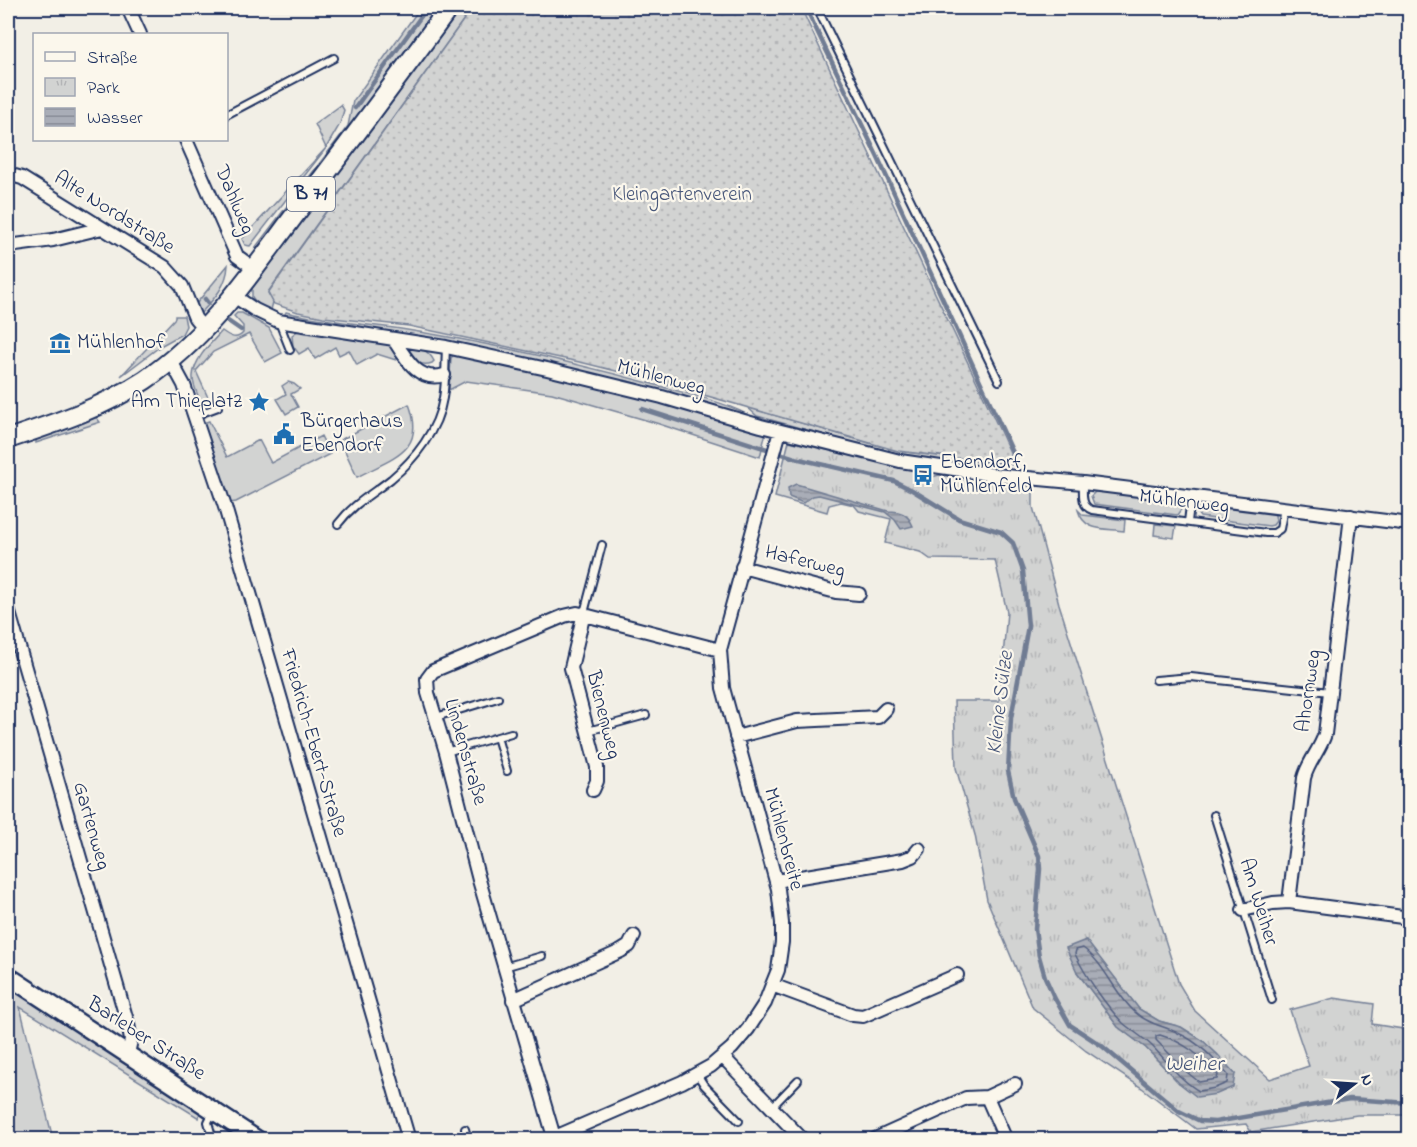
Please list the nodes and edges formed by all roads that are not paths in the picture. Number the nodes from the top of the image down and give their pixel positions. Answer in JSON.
{"nodes":[{"id":1,"x":129,"y":8,"type":"edge"},
{"id":2,"x":449,"y":8,"type":"edge"},
{"id":3,"x":817,"y":8,"type":"edge"},
{"id":4,"x":140,"y":33,"type":"edge"},
{"id":5,"x":334,"y":58,"type":"dead end"},
{"id":6,"x":228,"y":114,"type":"edge"},
{"id":7,"x":186,"y":141,"type":"edge"},
{"id":8,"x":8,"y":174,"type":"edge"},
{"id":9,"x":102,"y":228,"type":"junction"},
{"id":10,"x":8,"y":246,"type":"edge"},
{"id":11,"x":255,"y":269,"type":"junction"},
{"id":12,"x":230,"y":300,"type":"junction"},
{"id":13,"x":278,"y":321,"type":"junction"},
{"id":14,"x":208,"y":326,"type":"junction"},
{"id":15,"x":394,"y":340,"type":"junction"},
{"id":16,"x":446,"y":347,"type":"junction"},
{"id":17,"x":290,"y":350,"type":"dead end"},
{"id":18,"x":171,"y":361,"type":"junction"},
{"id":19,"x":444,"y":375,"type":"junction"},
{"id":20,"x":999,"y":381,"type":"dead end"},
{"id":21,"x":218,"y":407,"type":"dead end"},
{"id":22,"x":194,"y":416,"type":"junction"},
{"id":23,"x":780,"y":430,"type":"junction"},
{"id":24,"x":8,"y":436,"type":"edge"},
{"id":25,"x":1083,"y":483,"type":"junction"},
{"id":26,"x":1191,"y":497,"type":"junction"},
{"id":27,"x":1284,"y":508,"type":"junction"},
{"id":28,"x":1351,"y":516,"type":"junction"},
{"id":29,"x":1188,"y":522,"type":"junction"},
{"id":30,"x":338,"y":524,"type":"dead end"},
{"id":31,"x":1410,"y":524,"type":"edge"},
{"id":32,"x":603,"y":544,"type":"dead end"},
{"id":33,"x":742,"y":567,"type":"junction"},
{"id":34,"x":859,"y":594,"type":"dead end"},
{"id":35,"x":8,"y":609,"type":"edge"},
{"id":36,"x":584,"y":614,"type":"junction"},
{"id":37,"x":720,"y":650,"type":"junction"},
{"id":38,"x":1156,"y":680,"type":"dead end"},
{"id":39,"x":1330,"y":693,"type":"junction"},
{"id":40,"x":498,"y":698,"type":"dead end"},
{"id":41,"x":886,"y":709,"type":"dead end"},
{"id":42,"x":646,"y":715,"type":"dead end"},
{"id":43,"x":436,"y":717,"type":"junction"},
{"id":44,"x":588,"y":731,"type":"junction"},
{"id":45,"x":511,"y":733,"type":"dead end"},
{"id":46,"x":497,"y":737,"type":"junction"},
{"id":47,"x":736,"y":737,"type":"junction"},
{"id":48,"x":446,"y":752,"type":"junction"},
{"id":49,"x":507,"y":771,"type":"dead end"},
{"id":50,"x":593,"y":790,"type":"dead end"},
{"id":51,"x":1214,"y":814,"type":"dead end"},
{"id":52,"x":920,"y":849,"type":"dead end"},
{"id":53,"x":776,"y":880,"type":"junction"},
{"id":54,"x":1289,"y":902,"type":"junction"},
{"id":55,"x":1243,"y":910,"type":"junction"},
{"id":56,"x":1410,"y":918,"type":"edge"},
{"id":57,"x":634,"y":936,"type":"dead end"},
{"id":58,"x":542,"y":956,"type":"dead end"},
{"id":59,"x":504,"y":968,"type":"junction"},
{"id":60,"x":957,"y":975,"type":"dead end"},
{"id":61,"x":8,"y":976,"type":"edge"},
{"id":62,"x":772,"y":985,"type":"junction"},
{"id":63,"x":513,"y":1000,"type":"junction"},
{"id":64,"x":1272,"y":1000,"type":"dead end"},
{"id":65,"x":128,"y":1054,"type":"junction"},
{"id":66,"x":723,"y":1057,"type":"junction"},
{"id":67,"x":697,"y":1074,"type":"junction"},
{"id":68,"x":798,"y":1080,"type":"dead end"},
{"id":69,"x":1015,"y":1084,"type":"dead end"},
{"id":70,"x":987,"y":1096,"type":"junction"},
{"id":71,"x":772,"y":1107,"type":"junction"},
{"id":72,"x":214,"y":1111,"type":"junction"},
{"id":73,"x":739,"y":1121,"type":"dead end"},
{"id":74,"x":465,"y":1129,"type":"dead end"},
{"id":75,"x":551,"y":1138,"type":"edge"},
{"id":76,"x":213,"y":1140,"type":"edge"},
{"id":77,"x":258,"y":1140,"type":"edge"},
{"id":78,"x":409,"y":1140,"type":"edge"},
{"id":79,"x":468,"y":1140,"type":"edge"},
{"id":80,"x":803,"y":1140,"type":"edge"},
{"id":81,"x":873,"y":1140,"type":"edge"},
{"id":82,"x":1006,"y":1140,"type":"edge"}],
"edges":[{"from":1,"to":4,"type":"street"},
{"from":2,"to":11,"type":"main road","number":"B 71"},
{"from":3,"to":20,"type":"lane"},
{"from":5,"to":6,"type":"lane"},
{"from":7,"to":11,"type":"street","name":"Dahlweg"},
{"from":8,"to":9,"type":"street","name":"Alte Nordstraße"},
{"from":9,"to":10,"type":"street"},
{"from":9,"to":14,"type":"street","name":"Alte Nordstraße"},
{"from":11,"to":12,"type":"main road","number":"B 71"},
{"from":12,"to":13,"type":"street","name":"Mühlenweg"},
{"from":12,"to":14,"type":"main road","number":"B 71"},
{"from":13,"to":15,"type":"street","name":"Mühlenweg"},
{"from":13,"to":17,"type":"lane"},
{"from":14,"to":18,"type":"main road","number":"B 71"},
{"from":15,"to":16,"type":"street","name":"Mühlenweg"},
{"from":15,"to":19,"type":"street"},
{"from":16,"to":19,"type":"lane"},
{"from":16,"to":23,"type":"street","name":"Mühlenweg"},
{"from":18,"to":22,"type":"street","name":"Friedrich-Ebert-Straße"},
{"from":18,"to":24,"type":"main road","number":"B 71"},
{"from":19,"to":30,"type":"lane"},
{"from":21,"to":22,"type":"lane"},
{"from":22,"to":78,"type":"street","name":"Friedrich-Ebert-Straße"},
{"from":23,"to":25,"type":"street","name":"Mühlenweg"},
{"from":23,"to":33,"type":"street","name":"Mühlenbreite"},
{"from":25,"to":26,"type":"street","name":"Mühlenweg"},
{"from":25,"to":29,"type":"lane","name":"Mühlenweg"},
{"from":26,"to":27,"type":"street","name":"Mühlenweg"},
{"from":26,"to":29,"type":"lane"},
{"from":27,"to":28,"type":"street","name":"Mühlenweg"},
{"from":27,"to":29,"type":"lane","name":"Mühlenweg"},
{"from":28,"to":31,"type":"street","name":"Mühlenweg"},
{"from":28,"to":39,"type":"street","name":"Ahornweg"},
{"from":32,"to":36,"type":"lane"},
{"from":33,"to":34,"type":"street","name":"Haferweg"},
{"from":33,"to":37,"type":"street","name":"Mühlenbreite"},
{"from":35,"to":65,"type":"street","name":"Gartenweg"},
{"from":36,"to":37,"type":"street","name":"Lindenstraße"},
{"from":36,"to":43,"type":"street","name":"Lindenstraße"},
{"from":36,"to":44,"type":"street","name":"Bienenweg"},
{"from":37,"to":47,"type":"street","name":"Mühlenbreite"},
{"from":38,"to":39,"type":"lane"},
{"from":39,"to":54,"type":"street","name":"Ahornweg"},
{"from":40,"to":43,"type":"lane"},
{"from":41,"to":47,"type":"street"},
{"from":42,"to":44,"type":"lane"},
{"from":43,"to":48,"type":"street","name":"Lindenstraße"},
{"from":44,"to":50,"type":"street","name":"Bienenweg"},
{"from":45,"to":46,"type":"lane"},
{"from":46,"to":48,"type":"lane"},
{"from":46,"to":49,"type":"lane"},
{"from":47,"to":53,"type":"street","name":"Mühlenbreite"},
{"from":48,"to":59,"type":"street","name":"Lindenstraße"},
{"from":51,"to":55,"type":"lane","name":"Am Weiher"},
{"from":52,"to":53,"type":"street"},
{"from":53,"to":62,"type":"street","name":"Mühlenbreite"},
{"from":54,"to":55,"type":"street"},
{"from":54,"to":56,"type":"street"},
{"from":55,"to":64,"type":"lane","name":"Am Weiher"},
{"from":57,"to":63,"type":"street"},
{"from":58,"to":59,"type":"lane"},
{"from":59,"to":63,"type":"street","name":"Lindenstraße"},
{"from":60,"to":62,"type":"street"},
{"from":61,"to":65,"type":"main road","name":"Barleber Straße"},
{"from":62,"to":66,"type":"street","name":"Mühlenbreite"},
{"from":63,"to":75,"type":"street","name":"Lindenstraße"},
{"from":65,"to":72,"type":"main road","name":"Barleber Straße"},
{"from":66,"to":67,"type":"street","name":"Mühlenbreite"},
{"from":66,"to":71,"type":"street"},
{"from":67,"to":73,"type":"lane"},
{"from":67,"to":75,"type":"street","name":"Mühlenbreite"},
{"from":68,"to":71,"type":"lane"},
{"from":69,"to":70,"type":"street"},
{"from":70,"to":81,"type":"street"},
{"from":70,"to":82,"type":"street"},
{"from":71,"to":80,"type":"street"},
{"from":72,"to":76,"type":"lane"},
{"from":72,"to":77,"type":"main road","name":"Barleber Straße"},
{"from":74,"to":79,"type":"lane"}]}
